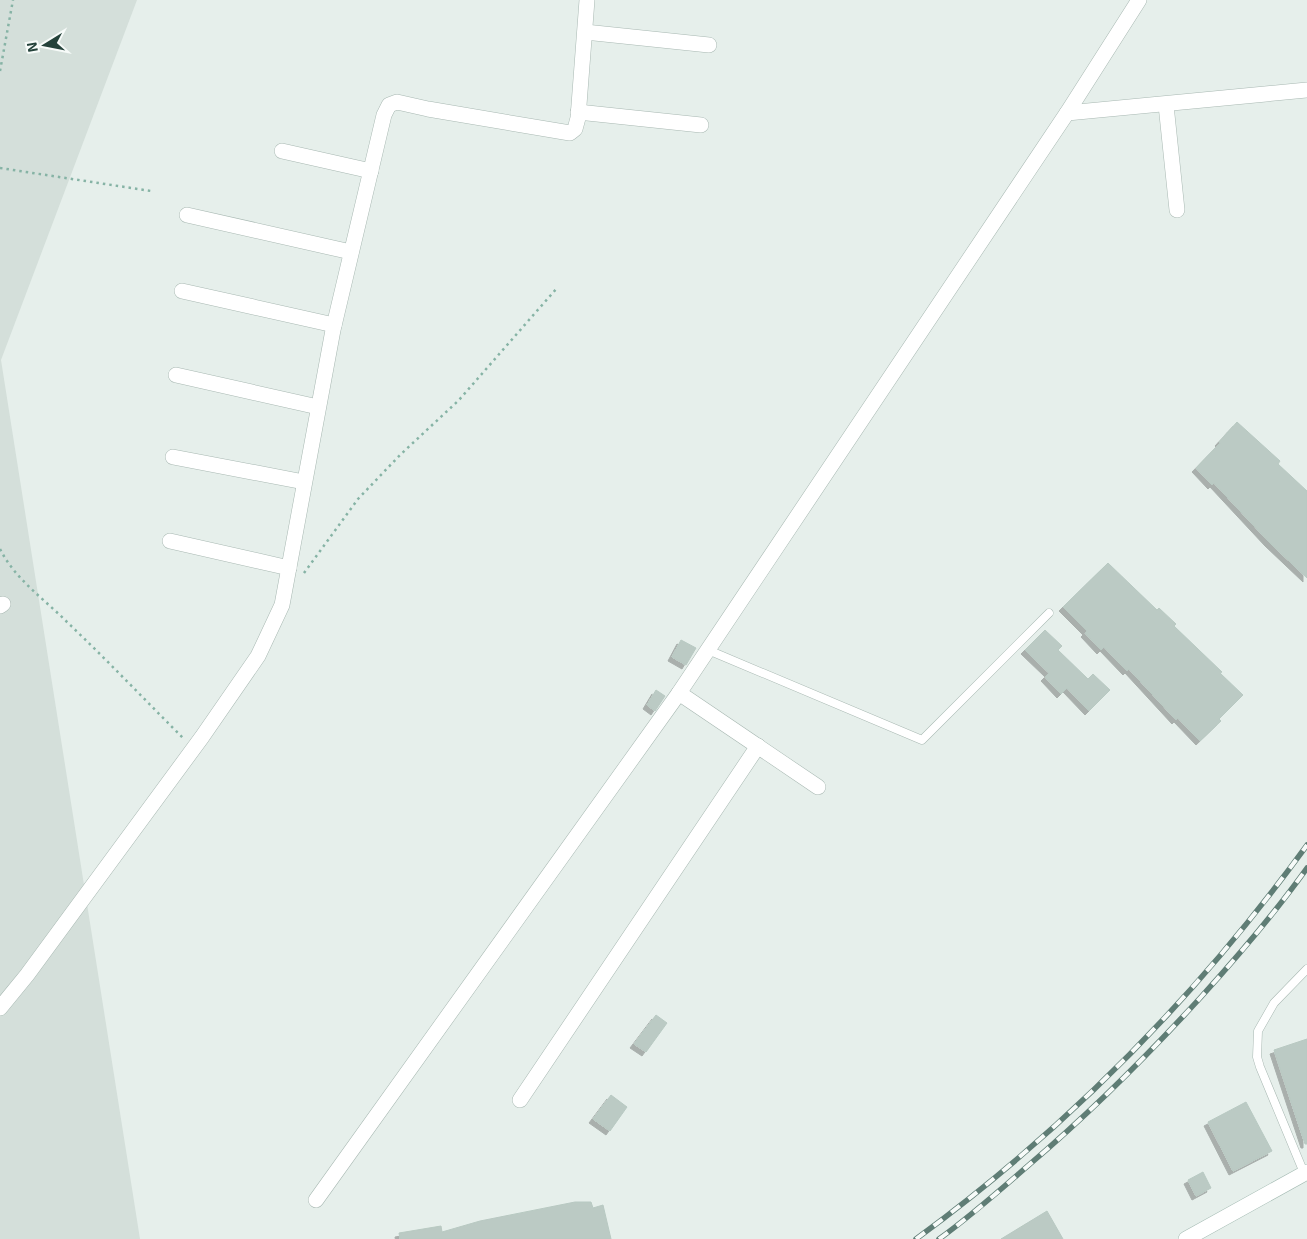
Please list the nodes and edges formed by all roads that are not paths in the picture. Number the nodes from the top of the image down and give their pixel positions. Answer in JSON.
{"nodes":[{"id":1,"x":588,"y":0,"type":"edge"},
{"id":2,"x":1140,"y":0,"type":"edge"},
{"id":3,"x":585,"y":32,"type":"junction"},
{"id":4,"x":709,"y":45,"type":"dead end"},
{"id":5,"x":1307,"y":90,"type":"edge"},
{"id":6,"x":1166,"y":104,"type":"junction"},
{"id":7,"x":578,"y":112,"type":"junction"},
{"id":8,"x":1067,"y":113,"type":"junction"},
{"id":9,"x":702,"y":125,"type":"dead end"},
{"id":10,"x":282,"y":151,"type":"dead end"},
{"id":11,"x":371,"y":171,"type":"junction"},
{"id":12,"x":1177,"y":210,"type":"dead end"},
{"id":13,"x":187,"y":215,"type":"dead end"},
{"id":14,"x":351,"y":252,"type":"junction"},
{"id":15,"x":182,"y":291,"type":"dead end"},
{"id":16,"x":334,"y":324,"type":"junction"},
{"id":17,"x":176,"y":375,"type":"dead end"},
{"id":18,"x":318,"y":407,"type":"junction"},
{"id":19,"x":173,"y":457,"type":"dead end"},
{"id":20,"x":304,"y":482,"type":"junction"},
{"id":21,"x":170,"y":541,"type":"dead end"},
{"id":22,"x":289,"y":568,"type":"junction"},
{"id":23,"x":1050,"y":613,"type":"dead end"},
{"id":24,"x":708,"y":650,"type":"junction"},
{"id":25,"x":679,"y":693,"type":"junction"},
{"id":26,"x":758,"y":746,"type":"junction"},
{"id":27,"x":818,"y":787,"type":"dead end"},
{"id":28,"x":1307,"y":969,"type":"edge"},
{"id":29,"x":0,"y":1008,"type":"edge"},
{"id":30,"x":520,"y":1100,"type":"dead end"},
{"id":31,"x":1306,"y":1172,"type":"edge"},
{"id":32,"x":316,"y":1200,"type":"dead end"},
{"id":33,"x":1186,"y":1239,"type":"edge"}],
"edges":[{"from":1,"to":3,"type":"street"},
{"from":2,"to":8,"type":"street"},
{"from":3,"to":4,"type":"street"},
{"from":3,"to":7,"type":"street"},
{"from":5,"to":6,"type":"street"},
{"from":6,"to":8,"type":"street"},
{"from":6,"to":12,"type":"street"},
{"from":7,"to":9,"type":"street"},
{"from":7,"to":11,"type":"street"},
{"from":8,"to":24,"type":"street"},
{"from":10,"to":11,"type":"street"},
{"from":11,"to":14,"type":"street"},
{"from":13,"to":14,"type":"street"},
{"from":14,"to":16,"type":"street"},
{"from":15,"to":16,"type":"street"},
{"from":16,"to":18,"type":"street"},
{"from":17,"to":18,"type":"street"},
{"from":18,"to":20,"type":"street"},
{"from":19,"to":20,"type":"street"},
{"from":20,"to":22,"type":"street"},
{"from":21,"to":22,"type":"street"},
{"from":22,"to":29,"type":"street"},
{"from":23,"to":24,"type":"lane"},
{"from":24,"to":25,"type":"street"},
{"from":25,"to":26,"type":"street"},
{"from":25,"to":32,"type":"street"},
{"from":26,"to":27,"type":"street"},
{"from":26,"to":30,"type":"street"},
{"from":28,"to":31,"type":"lane"},
{"from":31,"to":33,"type":"street"}]}
